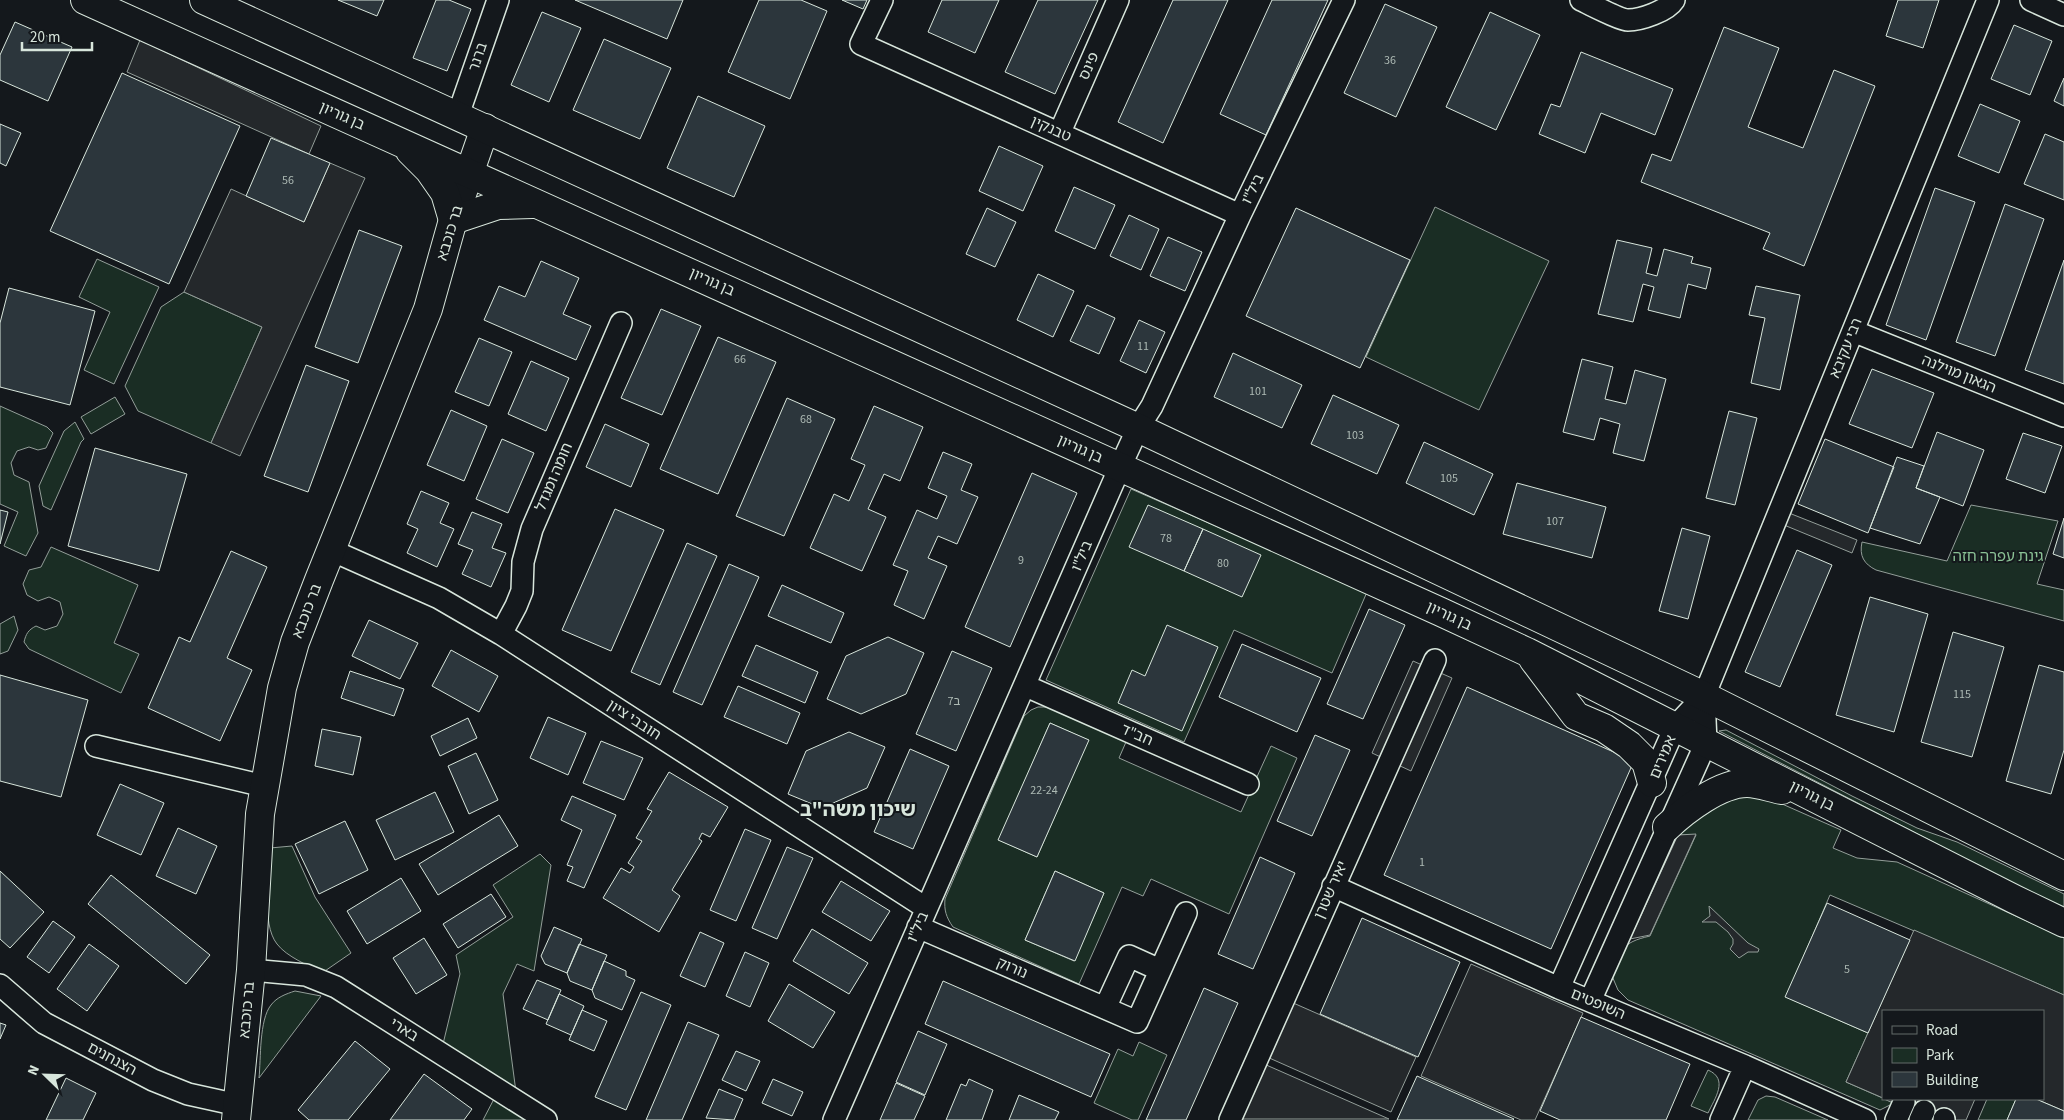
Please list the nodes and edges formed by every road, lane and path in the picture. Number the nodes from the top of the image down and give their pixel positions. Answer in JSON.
{"nodes":[{"id":1,"x":85,"y":0,"type":"edge"},
{"id":2,"x":204,"y":0,"type":"edge"},
{"id":3,"x":498,"y":0,"type":"edge"},
{"id":4,"x":882,"y":0,"type":"edge"},
{"id":5,"x":1118,"y":0,"type":"edge"},
{"id":6,"x":1344,"y":0,"type":"edge"},
{"id":7,"x":1581,"y":0,"type":"edge"},
{"id":8,"x":1674,"y":0,"type":"edge"},
{"id":9,"x":1988,"y":0,"type":"edge"},
{"id":10,"x":2031,"y":0,"type":"edge"},
{"id":11,"x":2064,"y":15,"type":"edge"},
{"id":12,"x":458,"y":115,"type":"junction"},
{"id":13,"x":485,"y":128,"type":"junction"},
{"id":14,"x":1060,"y":132,"type":"junction"},
{"id":15,"x":400,"y":141,"type":"junction"},
{"id":16,"x":469,"y":172,"type":"junction"},
{"id":17,"x":538,"y":203,"type":"junction"},
{"id":18,"x":1240,"y":215,"type":"junction"},
{"id":19,"x":453,"y":220,"type":"junction"},
{"id":20,"x":621,"y":323,"type":"dead end"},
{"id":21,"x":1853,"y":332,"type":"junction"},
{"id":22,"x":2064,"y":416,"type":"edge"},
{"id":23,"x":1138,"y":428,"type":"junction"},
{"id":24,"x":1120,"y":467,"type":"junction"},
{"id":25,"x":331,"y":550,"type":"junction"},
{"id":26,"x":501,"y":634,"type":"junction"},
{"id":27,"x":1527,"y":652,"type":"junction"},
{"id":28,"x":1435,"y":660,"type":"dead end"},
{"id":29,"x":1026,"y":686,"type":"junction"},
{"id":30,"x":1704,"y":696,"type":"junction"},
{"id":31,"x":1675,"y":727,"type":"junction"},
{"id":32,"x":1706,"y":743,"type":"junction"},
{"id":33,"x":96,"y":746,"type":"dead end"},
{"id":34,"x":1652,"y":783,"type":"junction"},
{"id":35,"x":1248,"y":784,"type":"dead end"},
{"id":36,"x":264,"y":786,"type":"junction"},
{"id":37,"x":1812,"y":796,"type":"junction"},
{"id":38,"x":1666,"y":827,"type":"junction"},
{"id":39,"x":2064,"y":876,"type":"edge"},
{"id":40,"x":1332,"y":886,"type":"junction"},
{"id":41,"x":1186,"y":913,"type":"dead end"},
{"id":42,"x":922,"y":918,"type":"junction"},
{"id":43,"x":2064,"y":923,"type":"edge"},
{"id":44,"x":251,"y":970,"type":"junction"},
{"id":45,"x":1160,"y":970,"type":"junction"},
{"id":46,"x":0,"y":985,"type":"edge"},
{"id":47,"x":1559,"y":988,"type":"junction"},
{"id":48,"x":1590,"y":1001,"type":"junction"},
{"id":49,"x":1105,"y":1008,"type":"junction"},
{"id":50,"x":1745,"y":1066,"type":"junction"},
{"id":51,"x":237,"y":1112,"type":"edge"},
{"id":52,"x":546,"y":1120,"type":"edge"},
{"id":53,"x":834,"y":1120,"type":"edge"},
{"id":54,"x":1230,"y":1120,"type":"edge"},
{"id":55,"x":1722,"y":1120,"type":"edge"},
{"id":56,"x":1865,"y":1120,"type":"edge"}],
"edges":[{"from":1,"to":15,"type":"main road","name":"בן גוריון"},
{"from":2,"to":12,"type":"main road"},
{"from":3,"to":12,"type":"street","name":"ברנר"},
{"from":4,"to":14,"type":"street","name":"טבנקין"},
{"from":5,"to":14,"type":"street","name":"פינס"},
{"from":6,"to":18,"type":"street","name":"ביל\"ו"},
{"from":7,"to":8,"type":"street"},
{"from":9,"to":21,"type":"street","name":"רבי עקיבא"},
{"from":10,"to":11,"type":"street"},
{"from":12,"to":13,"type":"main road"},
{"from":13,"to":16,"type":"main road","name":"בר כוכבא"},
{"from":13,"to":23,"type":"main road"},
{"from":14,"to":18,"type":"street","name":"טבנקין"},
{"from":15,"to":16,"type":"main road","name":"בן גוריון"},
{"from":15,"to":19,"type":"main road"},
{"from":16,"to":17,"type":"main road","name":"בן גוריון"},
{"from":16,"to":19,"type":"main road","name":"בר כוכבא"},
{"from":17,"to":19,"type":"main road"},
{"from":17,"to":24,"type":"main road","name":"בן גוריון"},
{"from":18,"to":23,"type":"street","name":"ביל\"ו"},
{"from":19,"to":25,"type":"main road","name":"בר כוכבא"},
{"from":20,"to":26,"type":"street","name":"חומה ומגדל"},
{"from":21,"to":22,"type":"street","name":"הגאון מוילנה"},
{"from":21,"to":30,"type":"street","name":"רבי עקיבא"},
{"from":23,"to":24,"type":"street","name":"ביל\"ו"},
{"from":23,"to":30,"type":"main road"},
{"from":24,"to":27,"type":"main road","name":"בן גוריון"},
{"from":24,"to":29,"type":"street","name":"ביל\"ו"},
{"from":25,"to":26,"type":"street","name":"חובבי ציון"},
{"from":25,"to":36,"type":"main road","name":"בר כוכבא"},
{"from":26,"to":42,"type":"street","name":"חובבי ציון"},
{"from":27,"to":31,"type":"main road","name":"בן גוריון"},
{"from":27,"to":34,"type":"main road"},
{"from":28,"to":40,"type":"street","name":"יאיר שטרן"},
{"from":29,"to":35,"type":"street","name":"חב\"ד"},
{"from":29,"to":42,"type":"street","name":"ביל\"ו"},
{"from":30,"to":31,"type":"street","name":"אמירים"},
{"from":30,"to":32,"type":"street"},
{"from":30,"to":39,"type":"main road"},
{"from":31,"to":32,"type":"main road","name":"בן גוריון"},
{"from":31,"to":34,"type":"street","name":"אמירים"},
{"from":32,"to":37,"type":"main road","name":"בן גוריון"},
{"from":32,"to":38,"type":"street"},
{"from":33,"to":36,"type":"street"},
{"from":34,"to":47,"type":"street","name":"אמירים"},
{"from":36,"to":44,"type":"main road","name":"בר כוכבא"},
{"from":37,"to":38,"type":"main road"},
{"from":37,"to":43,"type":"main road","name":"בן גוריון"},
{"from":38,"to":48,"type":"street"},
{"from":40,"to":47,"type":"street","name":"השופטים"},
{"from":40,"to":54,"type":"street","name":"יאיר שטרן"},
{"from":41,"to":45,"type":"street","name":"נורוק"},
{"from":42,"to":49,"type":"street","name":"נורוק"},
{"from":42,"to":53,"type":"street","name":"ביל\"ו"},
{"from":44,"to":51,"type":"main road","name":"בר כוכבא"},
{"from":44,"to":52,"type":"street","name":"בארי"},
{"from":45,"to":49,"type":"street"},
{"from":45,"to":49,"type":"street","name":"נורוק"},
{"from":46,"to":51,"type":"street","name":"הצנחנים"},
{"from":47,"to":48,"type":"street","name":"השופטים"},
{"from":48,"to":50,"type":"street","name":"השופטים"},
{"from":50,"to":55,"type":"street"},
{"from":50,"to":56,"type":"street","name":"השופטים"}]}
